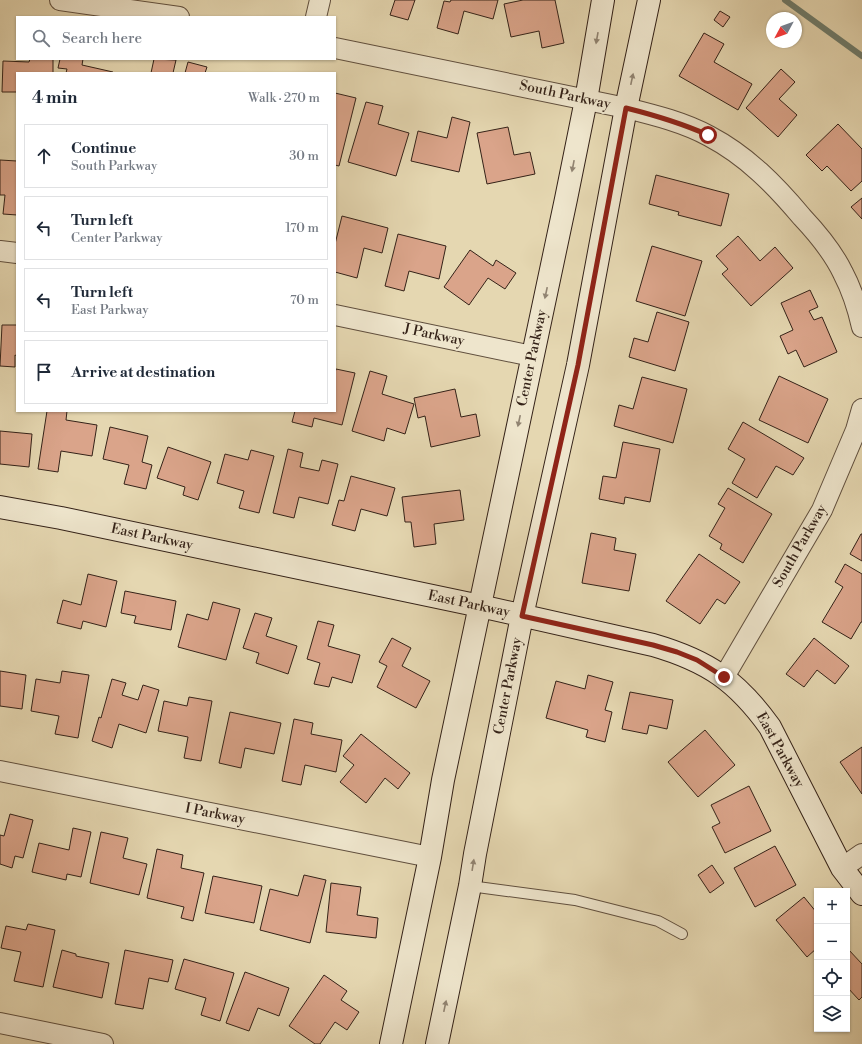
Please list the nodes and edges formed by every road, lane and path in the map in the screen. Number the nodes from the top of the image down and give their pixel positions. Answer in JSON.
{"nodes":[{"id":1,"x":60,"y":0,"type":"edge"},
{"id":2,"x":320,"y":0,"type":"edge"},
{"id":3,"x":603,"y":0,"type":"edge"},
{"id":4,"x":649,"y":0,"type":"edge"},
{"id":5,"x":172,"y":16,"type":"edge"},
{"id":6,"x":316,"y":16,"type":"edge"},
{"id":7,"x":336,"y":48,"type":"edge"},
{"id":8,"x":586,"y":100,"type":"junction"},
{"id":9,"x":626,"y":108,"type":"junction"},
{"id":10,"x":0,"y":251,"type":"edge"},
{"id":11,"x":16,"y":253,"type":"edge"},
{"id":12,"x":336,"y":315,"type":"edge"},
{"id":13,"x":862,"y":328,"type":"edge"},
{"id":14,"x":532,"y":356,"type":"junction"},
{"id":15,"x":862,"y":409,"type":"edge"},
{"id":16,"x":0,"y":508,"type":"edge"},
{"id":17,"x":480,"y":606,"type":"junction"},
{"id":18,"x":522,"y":616,"type":"junction"},
{"id":19,"x":724,"y":677,"type":"junction"},
{"id":20,"x":0,"y":771,"type":"edge"},
{"id":21,"x":862,"y":854,"type":"edge"},
{"id":22,"x":430,"y":857,"type":"junction"},
{"id":23,"x":842,"y":868,"type":"junction"},
{"id":24,"x":470,"y":886,"type":"junction"},
{"id":25,"x":862,"y":894,"type":"edge"},
{"id":26,"x":682,"y":934,"type":"dead end"},
{"id":27,"x":0,"y":1023,"type":"edge"},
{"id":28,"x":103,"y":1044,"type":"edge"},
{"id":29,"x":391,"y":1044,"type":"edge"},
{"id":30,"x":437,"y":1044,"type":"edge"}],
"edges":[{"from":1,"to":5,"type":"street"},
{"from":2,"to":6,"type":"street"},
{"from":3,"to":8,"type":"street","name":"Center Parkway","one_way":true},
{"from":9,"to":4,"type":"street","name":"Center Parkway","one_way":true},
{"from":7,"to":8,"type":"street","name":"South Parkway"},
{"from":8,"to":9,"type":"street","name":"South Parkway"},
{"from":8,"to":14,"type":"street","name":"Center Parkway","one_way":true},
{"from":9,"to":13,"type":"street","name":"South Parkway"},
{"from":9,"to":18,"type":"street","name":"Center Parkway"},
{"from":10,"to":11,"type":"street"},
{"from":12,"to":14,"type":"street","name":"J Parkway"},
{"from":14,"to":17,"type":"street","name":"Center Parkway","one_way":true},
{"from":15,"to":19,"type":"street","name":"South Parkway"},
{"from":16,"to":17,"type":"street","name":"East Parkway"},
{"from":17,"to":18,"type":"street","name":"East Parkway"},
{"from":17,"to":22,"type":"street","name":"Center Parkway"},
{"from":18,"to":19,"type":"street","name":"East Parkway"},
{"from":24,"to":18,"type":"street","name":"Center Parkway","one_way":true},
{"from":19,"to":23,"type":"street","name":"East Parkway"},
{"from":20,"to":22,"type":"street","name":"I Parkway"},
{"from":21,"to":23,"type":"street"},
{"from":22,"to":29,"type":"street","name":"Center Parkway"},
{"from":23,"to":25,"type":"street","name":"East Parkway"},
{"from":24,"to":26,"type":"lane"},
{"from":30,"to":24,"type":"street","name":"Center Parkway","one_way":true},
{"from":27,"to":28,"type":"street"}]}
